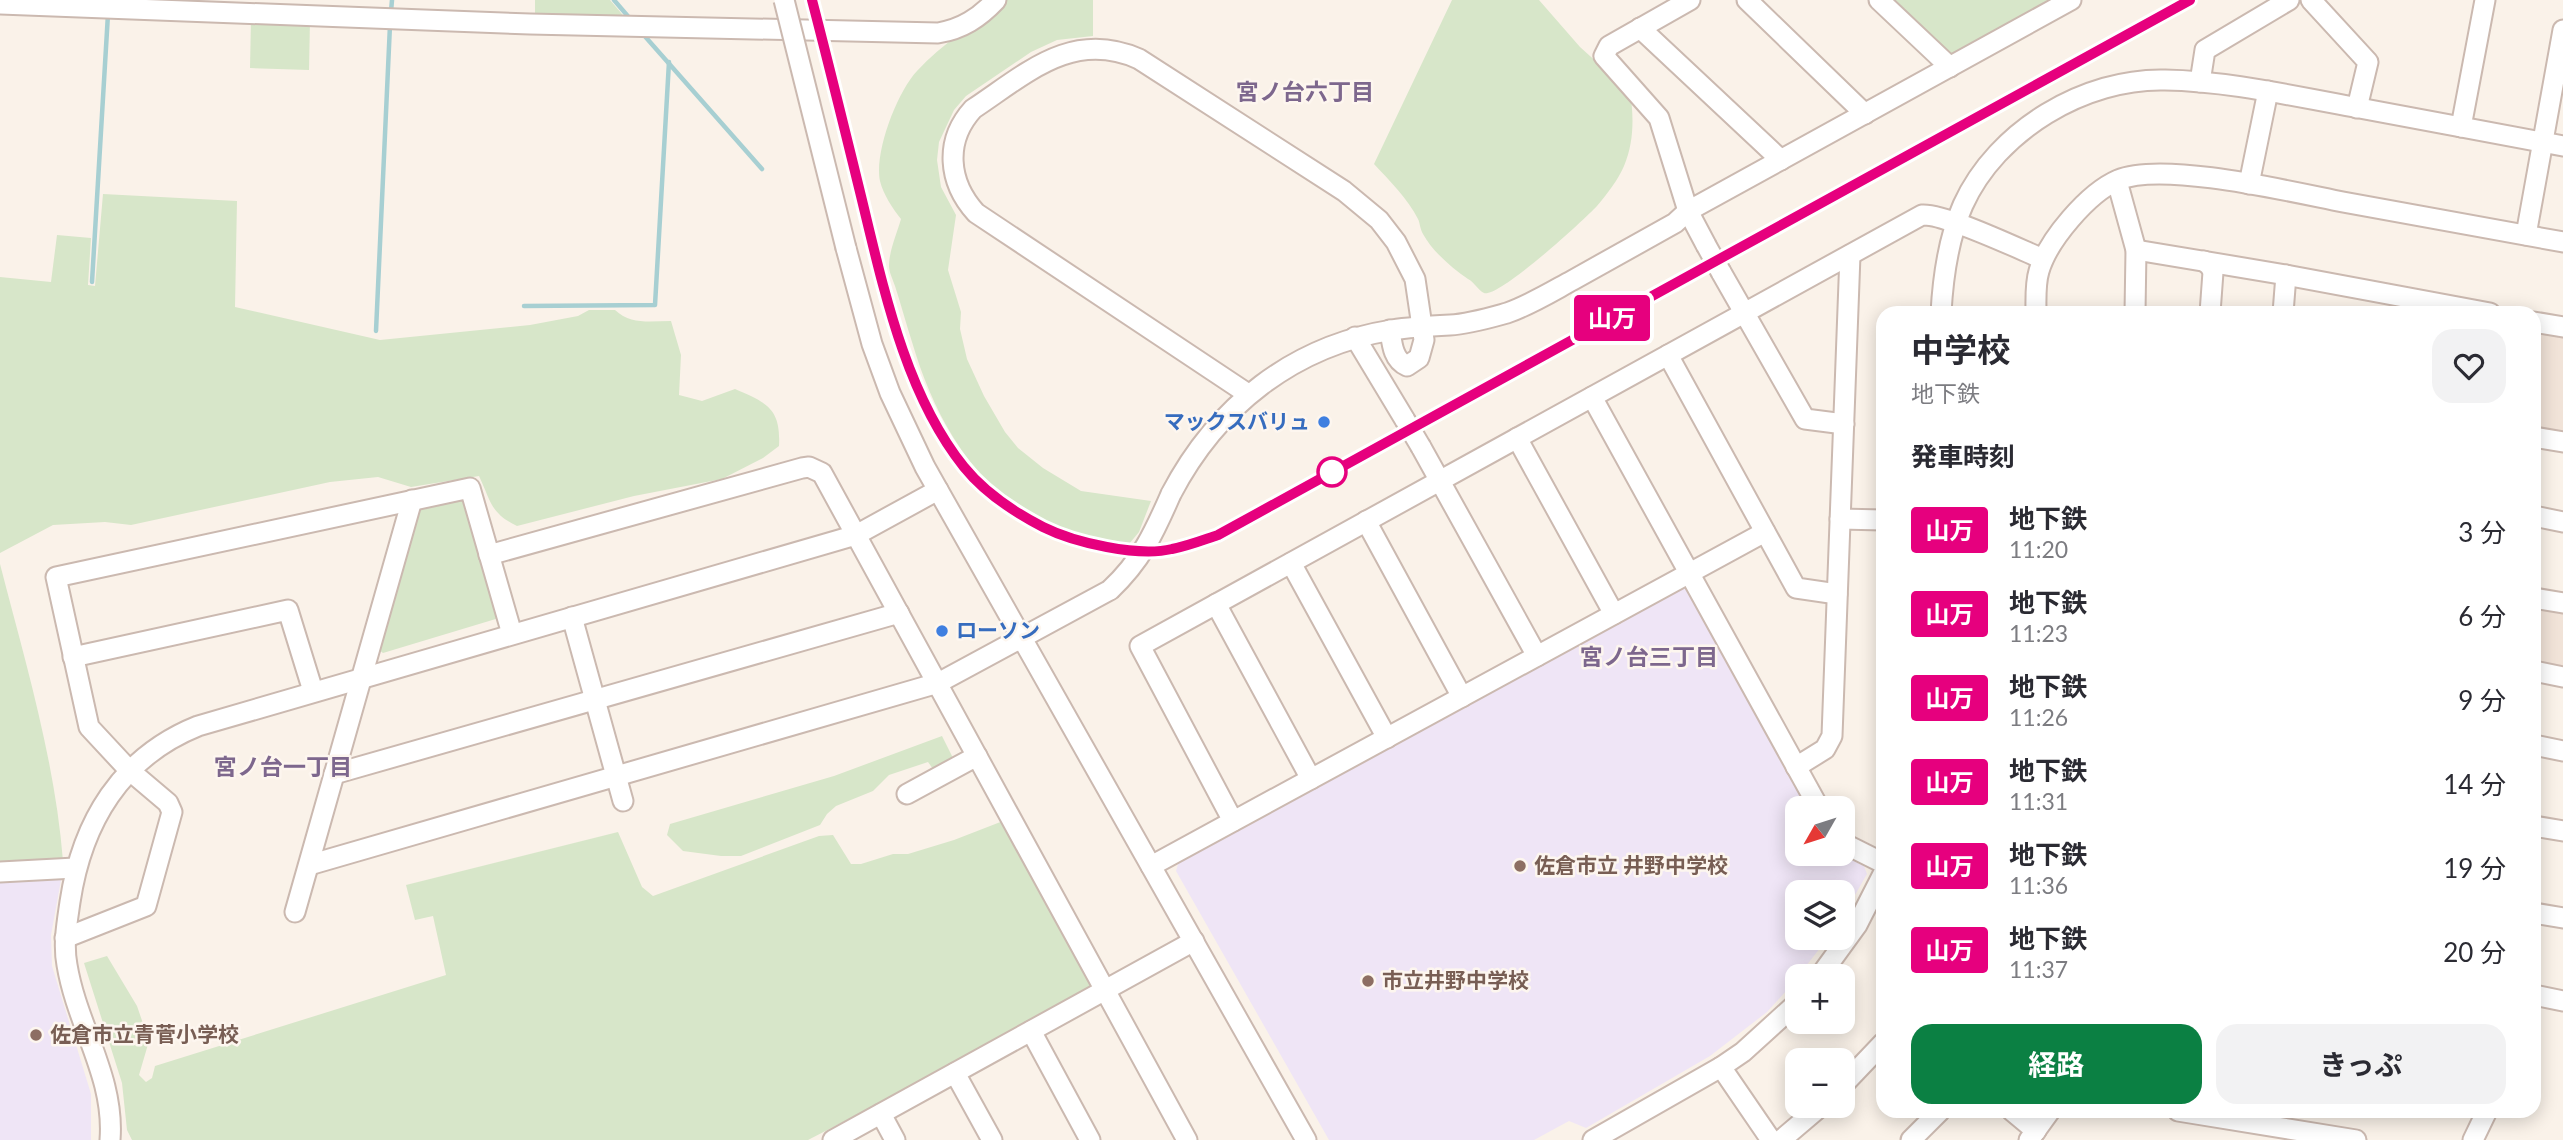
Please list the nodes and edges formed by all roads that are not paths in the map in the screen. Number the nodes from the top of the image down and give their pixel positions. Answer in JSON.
{"nodes":[{"id":1,"x":784,"y":0,"type":"edge"},
{"id":2,"x":996,"y":0,"type":"edge"},
{"id":3,"x":1690,"y":0,"type":"edge"},
{"id":4,"x":1746,"y":0,"type":"edge"},
{"id":5,"x":1879,"y":0,"type":"edge"},
{"id":6,"x":2071,"y":0,"type":"edge"},
{"id":7,"x":2289,"y":0,"type":"edge"},
{"id":8,"x":2312,"y":0,"type":"edge"},
{"id":9,"x":2485,"y":0,"type":"edge"},
{"id":10,"x":0,"y":4,"type":"edge"},
{"id":11,"x":1640,"y":28,"type":"junction"},
{"id":12,"x":2563,"y":30,"type":"edge"},
{"id":13,"x":2561,"y":51,"type":"edge"},
{"id":14,"x":1950,"y":67,"type":"junction"},
{"id":15,"x":2200,"y":82,"type":"junction"},
{"id":16,"x":2268,"y":91,"type":"junction"},
{"id":17,"x":2357,"y":108,"type":"junction"},
{"id":18,"x":1865,"y":114,"type":"junction"},
{"id":19,"x":2461,"y":127,"type":"junction"},
{"id":20,"x":2543,"y":142,"type":"junction"},
{"id":21,"x":2563,"y":146,"type":"edge"},
{"id":22,"x":1781,"y":160,"type":"junction"},
{"id":23,"x":2117,"y":181,"type":"junction"},
{"id":24,"x":2249,"y":184,"type":"junction"},
{"id":25,"x":1688,"y":211,"type":"junction"},
{"id":26,"x":1956,"y":224,"type":"junction"},
{"id":27,"x":2526,"y":235,"type":"junction"},
{"id":28,"x":2563,"y":242,"type":"edge"},
{"id":29,"x":2136,"y":250,"type":"junction"},
{"id":30,"x":1850,"y":255,"type":"junction"},
{"id":31,"x":2043,"y":259,"type":"junction"},
{"id":32,"x":2204,"y":261,"type":"junction"},
{"id":33,"x":2286,"y":275,"type":"junction"},
{"id":34,"x":1942,"y":306,"type":"edge"},
{"id":35,"x":2036,"y":306,"type":"edge"},
{"id":36,"x":2134,"y":306,"type":"edge"},
{"id":37,"x":2211,"y":306,"type":"edge"},
{"id":38,"x":2284,"y":306,"type":"edge"},
{"id":39,"x":2452,"y":306,"type":"edge"},
{"id":40,"x":1744,"y":313,"type":"junction"},
{"id":41,"x":2541,"y":323,"type":"edge"},
{"id":42,"x":1422,"y":326,"type":"junction"},
{"id":43,"x":2563,"y":327,"type":"edge"},
{"id":44,"x":1390,"y":330,"type":"junction"},
{"id":45,"x":1355,"y":337,"type":"junction"},
{"id":46,"x":1668,"y":355,"type":"junction"},
{"id":47,"x":1248,"y":394,"type":"junction"},
{"id":48,"x":1592,"y":397,"type":"junction"},
{"id":49,"x":1844,"y":424,"type":"junction"},
{"id":50,"x":1517,"y":438,"type":"junction"},
{"id":51,"x":2541,"y":438,"type":"edge"},
{"id":52,"x":2563,"y":442,"type":"edge"},
{"id":53,"x":1440,"y":481,"type":"junction"},
{"id":54,"x":938,"y":490,"type":"junction"},
{"id":55,"x":412,"y":500,"type":"junction"},
{"id":56,"x":2541,"y":517,"type":"edge"},
{"id":57,"x":1840,"y":519,"type":"junction"},
{"id":58,"x":1876,"y":520,"type":"edge"},
{"id":59,"x":1366,"y":521,"type":"junction"},
{"id":60,"x":2563,"y":522,"type":"edge"},
{"id":61,"x":1765,"y":532,"type":"junction"},
{"id":62,"x":856,"y":535,"type":"junction"},
{"id":63,"x":489,"y":555,"type":"junction"},
{"id":64,"x":1291,"y":563,"type":"junction"},
{"id":65,"x":1689,"y":573,"type":"junction"},
{"id":66,"x":1838,"y":594,"type":"junction"},
{"id":67,"x":2541,"y":599,"type":"edge"},
{"id":68,"x":2563,"y":603,"type":"edge"},
{"id":69,"x":1216,"y":604,"type":"junction"},
{"id":70,"x":899,"y":613,"type":"junction"},
{"id":71,"x":1614,"y":614,"type":"junction"},
{"id":72,"x":572,"y":617,"type":"junction"},
{"id":73,"x":512,"y":634,"type":"junction"},
{"id":74,"x":1022,"y":636,"type":"junction"},
{"id":75,"x":1537,"y":656,"type":"junction"},
{"id":76,"x":74,"y":657,"type":"junction"},
{"id":77,"x":2541,"y":672,"type":"edge"},
{"id":78,"x":362,"y":677,"type":"junction"},
{"id":79,"x":2563,"y":677,"type":"edge"},
{"id":80,"x":937,"y":684,"type":"junction"},
{"id":81,"x":313,"y":691,"type":"junction"},
{"id":82,"x":1462,"y":697,"type":"junction"},
{"id":83,"x":595,"y":700,"type":"junction"},
{"id":84,"x":1387,"y":738,"type":"junction"},
{"id":85,"x":2541,"y":746,"type":"edge"},
{"id":86,"x":2563,"y":751,"type":"edge"},
{"id":87,"x":977,"y":755,"type":"junction"},
{"id":88,"x":1796,"y":767,"type":"junction"},
{"id":89,"x":129,"y":770,"type":"junction"},
{"id":90,"x":334,"y":774,"type":"junction"},
{"id":91,"x":616,"y":776,"type":"junction"},
{"id":92,"x":1311,"y":779,"type":"junction"},
{"id":93,"x":907,"y":794,"type":"dead end"},
{"id":94,"x":1812,"y":796,"type":"edge"},
{"id":95,"x":623,"y":801,"type":"dead end"},
{"id":96,"x":1234,"y":821,"type":"junction"},
{"id":97,"x":2541,"y":827,"type":"edge"},
{"id":98,"x":2563,"y":831,"type":"edge"},
{"id":99,"x":1855,"y":849,"type":"edge"},
{"id":100,"x":1876,"y":860,"type":"edge"},
{"id":101,"x":309,"y":865,"type":"junction"},
{"id":102,"x":1151,"y":866,"type":"junction"},
{"id":103,"x":75,"y":868,"type":"junction"},
{"id":104,"x":0,"y":872,"type":"edge"},
{"id":105,"x":1876,"y":888,"type":"edge"},
{"id":106,"x":295,"y":912,"type":"dead end"},
{"id":107,"x":2541,"y":914,"type":"edge"},
{"id":108,"x":2563,"y":918,"type":"edge"},
{"id":109,"x":65,"y":938,"type":"junction"},
{"id":110,"x":1194,"y":941,"type":"junction"},
{"id":111,"x":1829,"y":964,"type":"edge"},
{"id":112,"x":1105,"y":990,"type":"junction"},
{"id":113,"x":2541,"y":996,"type":"edge"},
{"id":114,"x":2563,"y":1001,"type":"edge"},
{"id":115,"x":1785,"y":1014,"type":"edge"},
{"id":116,"x":1031,"y":1031,"type":"junction"},
{"id":117,"x":1876,"y":1051,"type":"edge"},
{"id":118,"x":1721,"y":1067,"type":"junction"},
{"id":119,"x":955,"y":1073,"type":"junction"},
{"id":120,"x":1855,"y":1073,"type":"edge"},
{"id":121,"x":881,"y":1114,"type":"junction"},
{"id":122,"x":1807,"y":1118,"type":"edge"},
{"id":123,"x":1933,"y":1118,"type":"edge"},
{"id":124,"x":2017,"y":1118,"type":"edge"},
{"id":125,"x":2045,"y":1118,"type":"edge"},
{"id":126,"x":2216,"y":1118,"type":"edge"},
{"id":127,"x":2484,"y":1118,"type":"edge"},
{"id":128,"x":2253,"y":1125,"type":"edge"},
{"id":129,"x":2032,"y":1135,"type":"edge"},
{"id":130,"x":110,"y":1140,"type":"edge"},
{"id":131,"x":833,"y":1140,"type":"edge"},
{"id":132,"x":895,"y":1140,"type":"edge"},
{"id":133,"x":992,"y":1140,"type":"edge"},
{"id":134,"x":1090,"y":1140,"type":"edge"},
{"id":135,"x":1187,"y":1140,"type":"edge"},
{"id":136,"x":1306,"y":1140,"type":"edge"},
{"id":137,"x":1593,"y":1140,"type":"edge"},
{"id":138,"x":1771,"y":1140,"type":"edge"},
{"id":139,"x":1781,"y":1140,"type":"edge"},
{"id":140,"x":1910,"y":1140,"type":"edge"},
{"id":141,"x":2356,"y":1140,"type":"edge"},
{"id":142,"x":2473,"y":1140,"type":"edge"}],
"edges":[{"from":1,"to":54,"type":"street","bridge":true},
{"from":2,"to":10,"type":"street"},
{"from":3,"to":11,"type":"street"},
{"from":4,"to":18,"type":"street"},
{"from":5,"to":14,"type":"street"},
{"from":6,"to":14,"type":"street"},
{"from":7,"to":15,"type":"street"},
{"from":8,"to":17,"type":"street"},
{"from":9,"to":19,"type":"street"},
{"from":11,"to":22,"type":"street"},
{"from":11,"to":25,"type":"street"},
{"from":12,"to":13,"type":"street"},
{"from":13,"to":20,"type":"street"},
{"from":14,"to":18,"type":"street"},
{"from":15,"to":16,"type":"street"},
{"from":15,"to":26,"type":"street"},
{"from":16,"to":17,"type":"street"},
{"from":16,"to":24,"type":"street"},
{"from":17,"to":19,"type":"street"},
{"from":18,"to":22,"type":"street"},
{"from":19,"to":20,"type":"street"},
{"from":20,"to":21,"type":"street"},
{"from":20,"to":27,"type":"street"},
{"from":22,"to":25,"type":"street"},
{"from":23,"to":24,"type":"street"},
{"from":23,"to":29,"type":"street"},
{"from":23,"to":31,"type":"street"},
{"from":24,"to":27,"type":"street"},
{"from":25,"to":40,"type":"street","bridge":true},
{"from":25,"to":42,"type":"street"},
{"from":26,"to":30,"type":"street"},
{"from":26,"to":31,"type":"street"},
{"from":26,"to":34,"type":"street"},
{"from":27,"to":28,"type":"street"},
{"from":29,"to":32,"type":"street"},
{"from":29,"to":36,"type":"street"},
{"from":30,"to":40,"type":"street"},
{"from":30,"to":49,"type":"street"},
{"from":31,"to":35,"type":"street"},
{"from":32,"to":33,"type":"street"},
{"from":32,"to":37,"type":"street"},
{"from":33,"to":38,"type":"street"},
{"from":33,"to":39,"type":"street"},
{"from":40,"to":46,"type":"street"},
{"from":40,"to":49,"type":"street"},
{"from":41,"to":43,"type":"street"},
{"from":42,"to":44,"type":"street"},
{"from":42,"to":44,"type":"street"},
{"from":42,"to":47,"type":"street"},
{"from":44,"to":45,"type":"street"},
{"from":45,"to":47,"type":"street"},
{"from":45,"to":53,"type":"street","bridge":true},
{"from":46,"to":48,"type":"street"},
{"from":46,"to":61,"type":"street"},
{"from":47,"to":74,"type":"street","bridge":true},
{"from":48,"to":50,"type":"street"},
{"from":48,"to":65,"type":"street"},
{"from":49,"to":57,"type":"street"},
{"from":50,"to":53,"type":"street"},
{"from":50,"to":71,"type":"street"},
{"from":51,"to":52,"type":"street"},
{"from":53,"to":59,"type":"street"},
{"from":53,"to":75,"type":"street"},
{"from":54,"to":62,"type":"street"},
{"from":54,"to":74,"type":"street"},
{"from":55,"to":63,"type":"street"},
{"from":55,"to":76,"type":"street"},
{"from":55,"to":78,"type":"street"},
{"from":56,"to":60,"type":"street"},
{"from":57,"to":58,"type":"street"},
{"from":57,"to":66,"type":"street"},
{"from":59,"to":64,"type":"street"},
{"from":59,"to":82,"type":"street"},
{"from":61,"to":65,"type":"street"},
{"from":61,"to":66,"type":"street"},
{"from":62,"to":63,"type":"street"},
{"from":62,"to":70,"type":"street"},
{"from":62,"to":72,"type":"street"},
{"from":63,"to":73,"type":"street"},
{"from":64,"to":69,"type":"street"},
{"from":64,"to":84,"type":"street"},
{"from":65,"to":71,"type":"street"},
{"from":65,"to":88,"type":"street"},
{"from":66,"to":88,"type":"street"},
{"from":67,"to":68,"type":"street"},
{"from":69,"to":92,"type":"street"},
{"from":69,"to":96,"type":"street"},
{"from":70,"to":80,"type":"street"},
{"from":70,"to":83,"type":"street"},
{"from":71,"to":75,"type":"street"},
{"from":72,"to":73,"type":"street"},
{"from":72,"to":83,"type":"street"},
{"from":73,"to":78,"type":"street"},
{"from":74,"to":80,"type":"street"},
{"from":74,"to":102,"type":"street"},
{"from":75,"to":82,"type":"street"},
{"from":76,"to":81,"type":"street"},
{"from":76,"to":89,"type":"street"},
{"from":77,"to":79,"type":"street"},
{"from":78,"to":81,"type":"street"},
{"from":78,"to":90,"type":"street"},
{"from":80,"to":87,"type":"street"},
{"from":80,"to":91,"type":"street"},
{"from":81,"to":89,"type":"street"},
{"from":82,"to":84,"type":"street"},
{"from":83,"to":90,"type":"street"},
{"from":83,"to":91,"type":"street"},
{"from":84,"to":92,"type":"street"},
{"from":85,"to":86,"type":"street"},
{"from":87,"to":93,"type":"street"},
{"from":87,"to":112,"type":"street"},
{"from":88,"to":94,"type":"street"},
{"from":89,"to":103,"type":"street"},
{"from":89,"to":109,"type":"street"},
{"from":90,"to":101,"type":"street"},
{"from":91,"to":95,"type":"street"},
{"from":91,"to":101,"type":"street"},
{"from":92,"to":96,"type":"street"},
{"from":96,"to":102,"type":"street"},
{"from":97,"to":98,"type":"street"},
{"from":99,"to":100,"type":"street"},
{"from":101,"to":106,"type":"street"},
{"from":102,"to":110,"type":"street"},
{"from":103,"to":104,"type":"street"},
{"from":103,"to":109,"type":"street"},
{"from":105,"to":111,"type":"street"},
{"from":107,"to":108,"type":"street"},
{"from":109,"to":130,"type":"street"},
{"from":110,"to":112,"type":"street"},
{"from":110,"to":136,"type":"street"},
{"from":112,"to":116,"type":"street"},
{"from":112,"to":135,"type":"street"},
{"from":113,"to":114,"type":"street"},
{"from":115,"to":118,"type":"street"},
{"from":116,"to":119,"type":"street"},
{"from":116,"to":134,"type":"street"},
{"from":117,"to":120,"type":"street"},
{"from":118,"to":137,"type":"street"},
{"from":118,"to":138,"type":"street"},
{"from":119,"to":121,"type":"street"},
{"from":119,"to":133,"type":"street"},
{"from":121,"to":131,"type":"street"},
{"from":121,"to":132,"type":"street"},
{"from":122,"to":139,"type":"street"},
{"from":123,"to":140,"type":"street"},
{"from":124,"to":129,"type":"street"},
{"from":125,"to":129,"type":"street"},
{"from":126,"to":128,"type":"street"},
{"from":127,"to":142,"type":"street"},
{"from":128,"to":141,"type":"street"}]}
